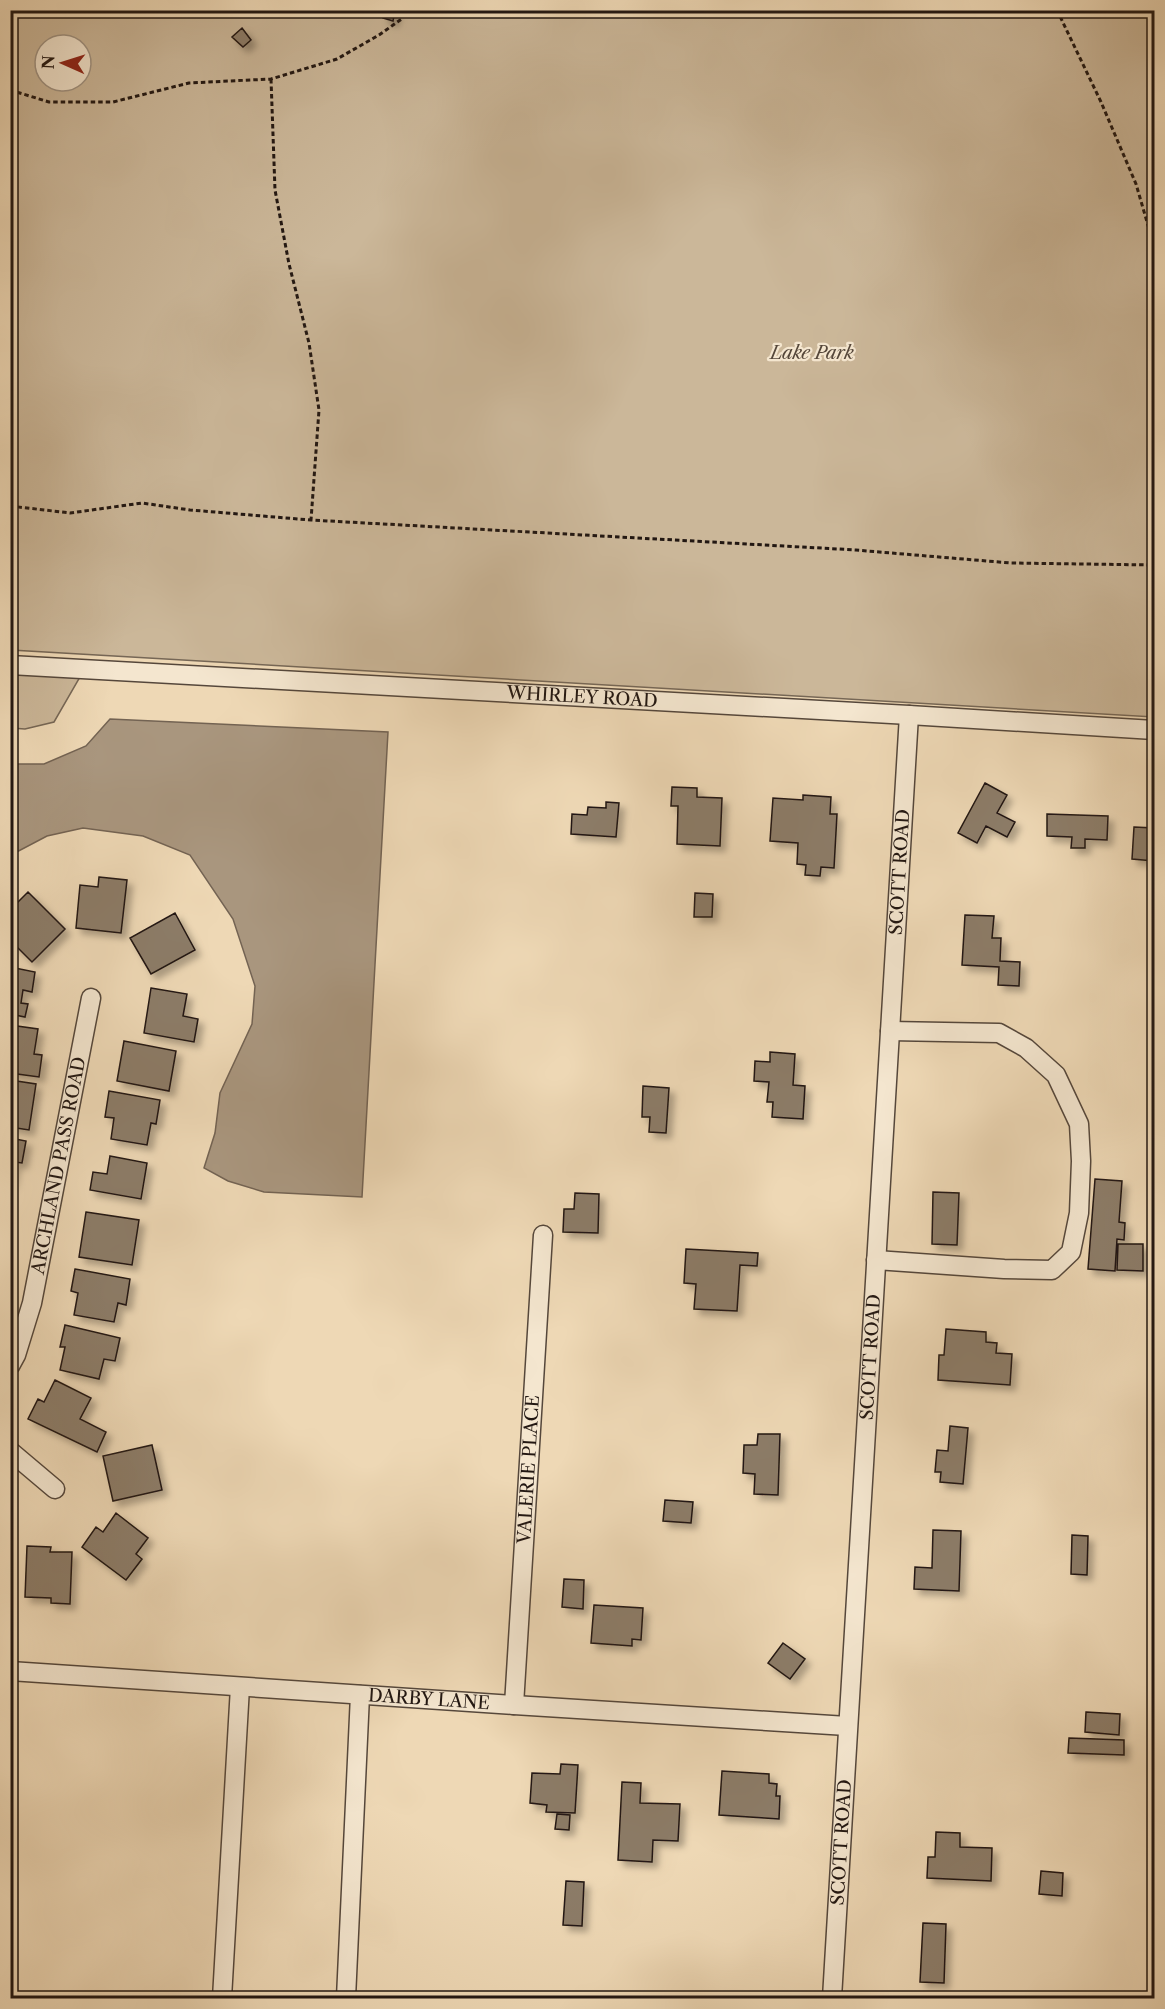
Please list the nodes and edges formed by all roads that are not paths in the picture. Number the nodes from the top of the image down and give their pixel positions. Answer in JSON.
{"nodes":[{"id":1,"x":10,"y":665,"type":"edge"},
{"id":2,"x":909,"y":715,"type":"junction"},
{"id":3,"x":1155,"y":730,"type":"edge"},
{"id":4,"x":91,"y":998,"type":"dead end"},
{"id":5,"x":890,"y":1031,"type":"junction"},
{"id":6,"x":543,"y":1235,"type":"dead end"},
{"id":7,"x":876,"y":1260,"type":"junction"},
{"id":8,"x":10,"y":1366,"type":"edge"},
{"id":9,"x":10,"y":1451,"type":"edge"},
{"id":10,"x":56,"y":1489,"type":"dead end"},
{"id":11,"x":10,"y":1671,"type":"edge"},
{"id":12,"x":240,"y":1687,"type":"junction"},
{"id":13,"x":360,"y":1695,"type":"junction"},
{"id":14,"x":514,"y":1705,"type":"junction"},
{"id":15,"x":847,"y":1725,"type":"junction"},
{"id":16,"x":222,"y":1998,"type":"edge"},
{"id":17,"x":346,"y":1998,"type":"edge"},
{"id":18,"x":832,"y":1998,"type":"edge"}],
"edges":[{"from":1,"to":2,"type":"street","name":"WHIRLEY ROAD"},
{"from":2,"to":3,"type":"street","name":"WHIRLEY ROAD"},
{"from":2,"to":5,"type":"street","name":"SCOTT ROAD"},
{"from":4,"to":8,"type":"street","name":"ARCHLAND PASS ROAD"},
{"from":5,"to":7,"type":"street","name":"SCOTT ROAD"},
{"from":5,"to":7,"type":"street"},
{"from":6,"to":14,"type":"street","name":"VALERIE PLACE"},
{"from":7,"to":15,"type":"street","name":"SCOTT ROAD"},
{"from":9,"to":10,"type":"street"},
{"from":11,"to":12,"type":"street","name":"DARBY LANE"},
{"from":12,"to":13,"type":"street","name":"DARBY LANE"},
{"from":12,"to":16,"type":"street"},
{"from":13,"to":14,"type":"street","name":"DARBY LANE"},
{"from":13,"to":17,"type":"street"},
{"from":14,"to":15,"type":"street","name":"DARBY LANE"},
{"from":15,"to":18,"type":"street","name":"SCOTT ROAD"}]}
